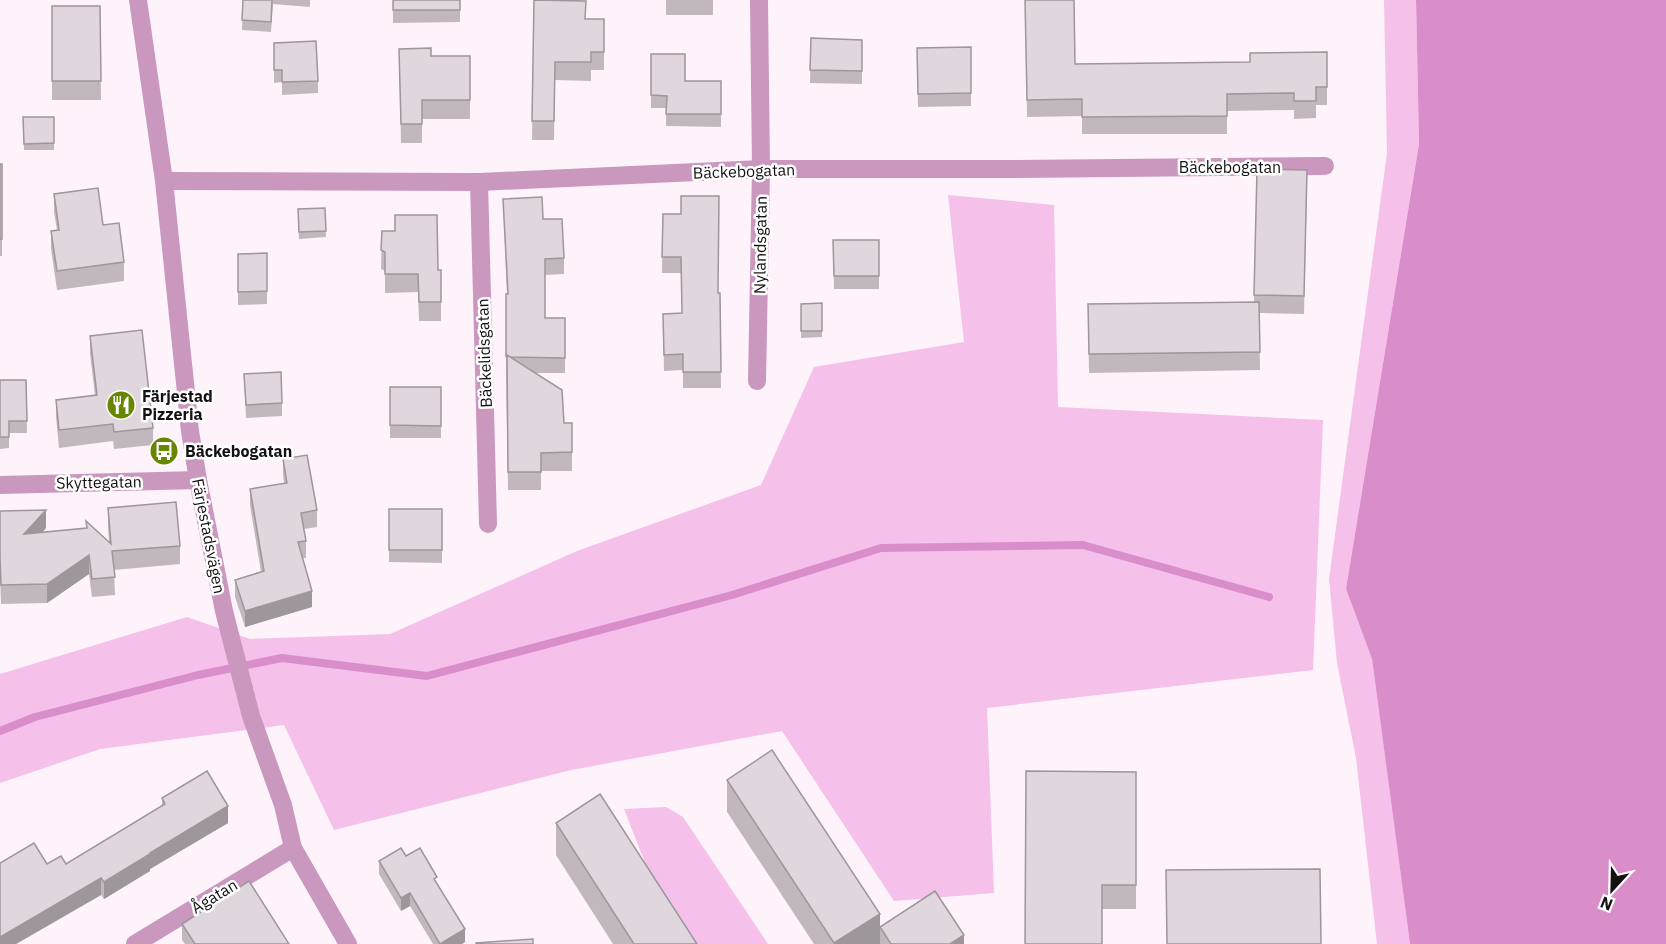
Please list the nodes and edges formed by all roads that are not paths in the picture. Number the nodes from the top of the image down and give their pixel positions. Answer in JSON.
{"nodes":[{"id":1,"x":138,"y":0,"type":"edge"},
{"id":2,"x":759,"y":0,"type":"edge"},
{"id":3,"x":1325,"y":166,"type":"dead end"},
{"id":4,"x":761,"y":169,"type":"junction"},
{"id":5,"x":164,"y":181,"type":"junction"},
{"id":6,"x":479,"y":182,"type":"junction"},
{"id":7,"x":757,"y":381,"type":"dead end"},
{"id":8,"x":198,"y":480,"type":"junction"},
{"id":9,"x":0,"y":485,"type":"edge"},
{"id":10,"x":488,"y":524,"type":"dead end"},
{"id":11,"x":294,"y":848,"type":"junction"},
{"id":12,"x":135,"y":944,"type":"edge"},
{"id":13,"x":348,"y":944,"type":"edge"}],
"edges":[{"from":1,"to":5,"type":"street","name":"Färjestadsvägen"},
{"from":2,"to":4,"type":"street","name":"Nylandsgatan"},
{"from":3,"to":4,"type":"street","name":"Bäckebogatan"},
{"from":4,"to":6,"type":"street","name":"Bäckebogatan"},
{"from":4,"to":7,"type":"street","name":"Nylandsgatan"},
{"from":5,"to":6,"type":"street","name":"Bäckebogatan"},
{"from":5,"to":8,"type":"street","name":"Färjestadsvägen"},
{"from":6,"to":10,"type":"street","name":"Bäckelidsgatan"},
{"from":8,"to":9,"type":"street","name":"Skyttegatan"},
{"from":8,"to":11,"type":"street","name":"Färjestadsvägen"},
{"from":11,"to":12,"type":"street","name":"Ågatan"},
{"from":11,"to":13,"type":"street","name":"Färjestadsvägen"}]}
